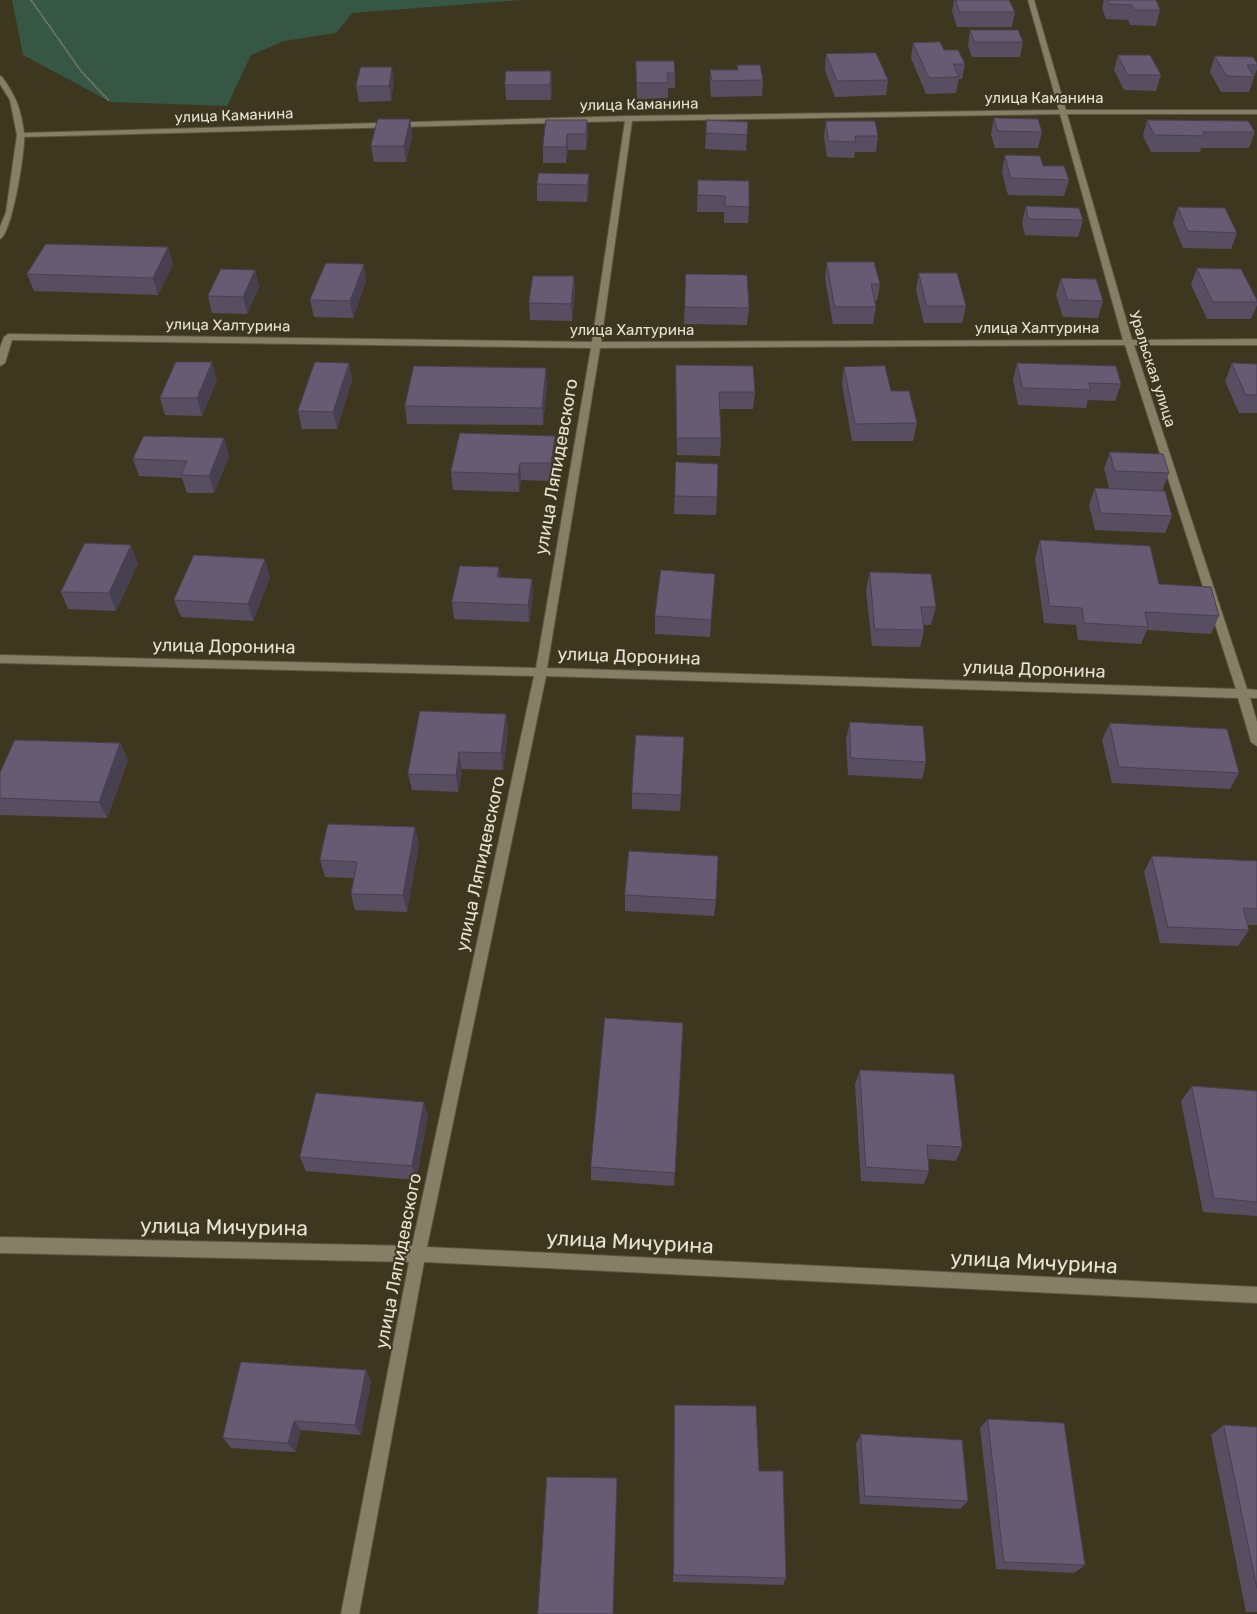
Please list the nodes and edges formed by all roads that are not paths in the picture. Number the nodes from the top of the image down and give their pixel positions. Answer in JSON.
{"nodes":[{"id":1,"x":1031,"y":0,"type":"edge"},
{"id":2,"x":0,"y":78,"type":"edge"},
{"id":3,"x":1063,"y":112,"type":"junction"},
{"id":4,"x":1257,"y":112,"type":"edge"},
{"id":5,"x":629,"y":118,"type":"junction"},
{"id":6,"x":22,"y":135,"type":"junction"},
{"id":7,"x":0,"y":237,"type":"edge"},
{"id":8,"x":1128,"y":342,"type":"junction"},
{"id":9,"x":1257,"y":342,"type":"edge"},
{"id":10,"x":596,"y":345,"type":"junction"},
{"id":11,"x":0,"y":363,"type":"edge"},
{"id":12,"x":0,"y":659,"type":"edge"},
{"id":13,"x":541,"y":672,"type":"junction"},
{"id":14,"x":1244,"y":694,"type":"junction"},
{"id":15,"x":1257,"y":694,"type":"edge"},
{"id":16,"x":1257,"y":742,"type":"edge"},
{"id":17,"x":0,"y":1245,"type":"edge"},
{"id":18,"x":418,"y":1254,"type":"junction"},
{"id":19,"x":1257,"y":1296,"type":"edge"},
{"id":20,"x":350,"y":1614,"type":"edge"}],
"edges":[{"from":1,"to":3,"type":"street","name":"Уральская улица"},
{"from":2,"to":6,"type":"street"},
{"from":3,"to":4,"type":"street","name":"улица Каманина"},
{"from":3,"to":5,"type":"street","name":"улица Каманина"},
{"from":3,"to":8,"type":"street","name":"Уральская улица"},
{"from":5,"to":6,"type":"street","name":"улица Каманина"},
{"from":5,"to":10,"type":"street","name":"улица Ляпидевского"},
{"from":6,"to":7,"type":"street"},
{"from":8,"to":9,"type":"street","name":"улица Халтурина"},
{"from":8,"to":10,"type":"street","name":"улица Халтурина"},
{"from":8,"to":14,"type":"street","name":"Уральская улица"},
{"from":10,"to":11,"type":"street","name":"улица Халтурина"},
{"from":10,"to":13,"type":"street","name":"улица Ляпидевского"},
{"from":12,"to":13,"type":"street","name":"улица Доронина"},
{"from":13,"to":14,"type":"street","name":"улица Доронина"},
{"from":13,"to":18,"type":"street","name":"улица Ляпидевского"},
{"from":14,"to":15,"type":"street","name":"улица Доронина"},
{"from":14,"to":16,"type":"street","name":"Уральская улица"},
{"from":17,"to":18,"type":"street","name":"улица Мичурина"},
{"from":18,"to":19,"type":"street","name":"улица Мичурина"},
{"from":18,"to":20,"type":"street","name":"улица Ляпидевского"}]}
